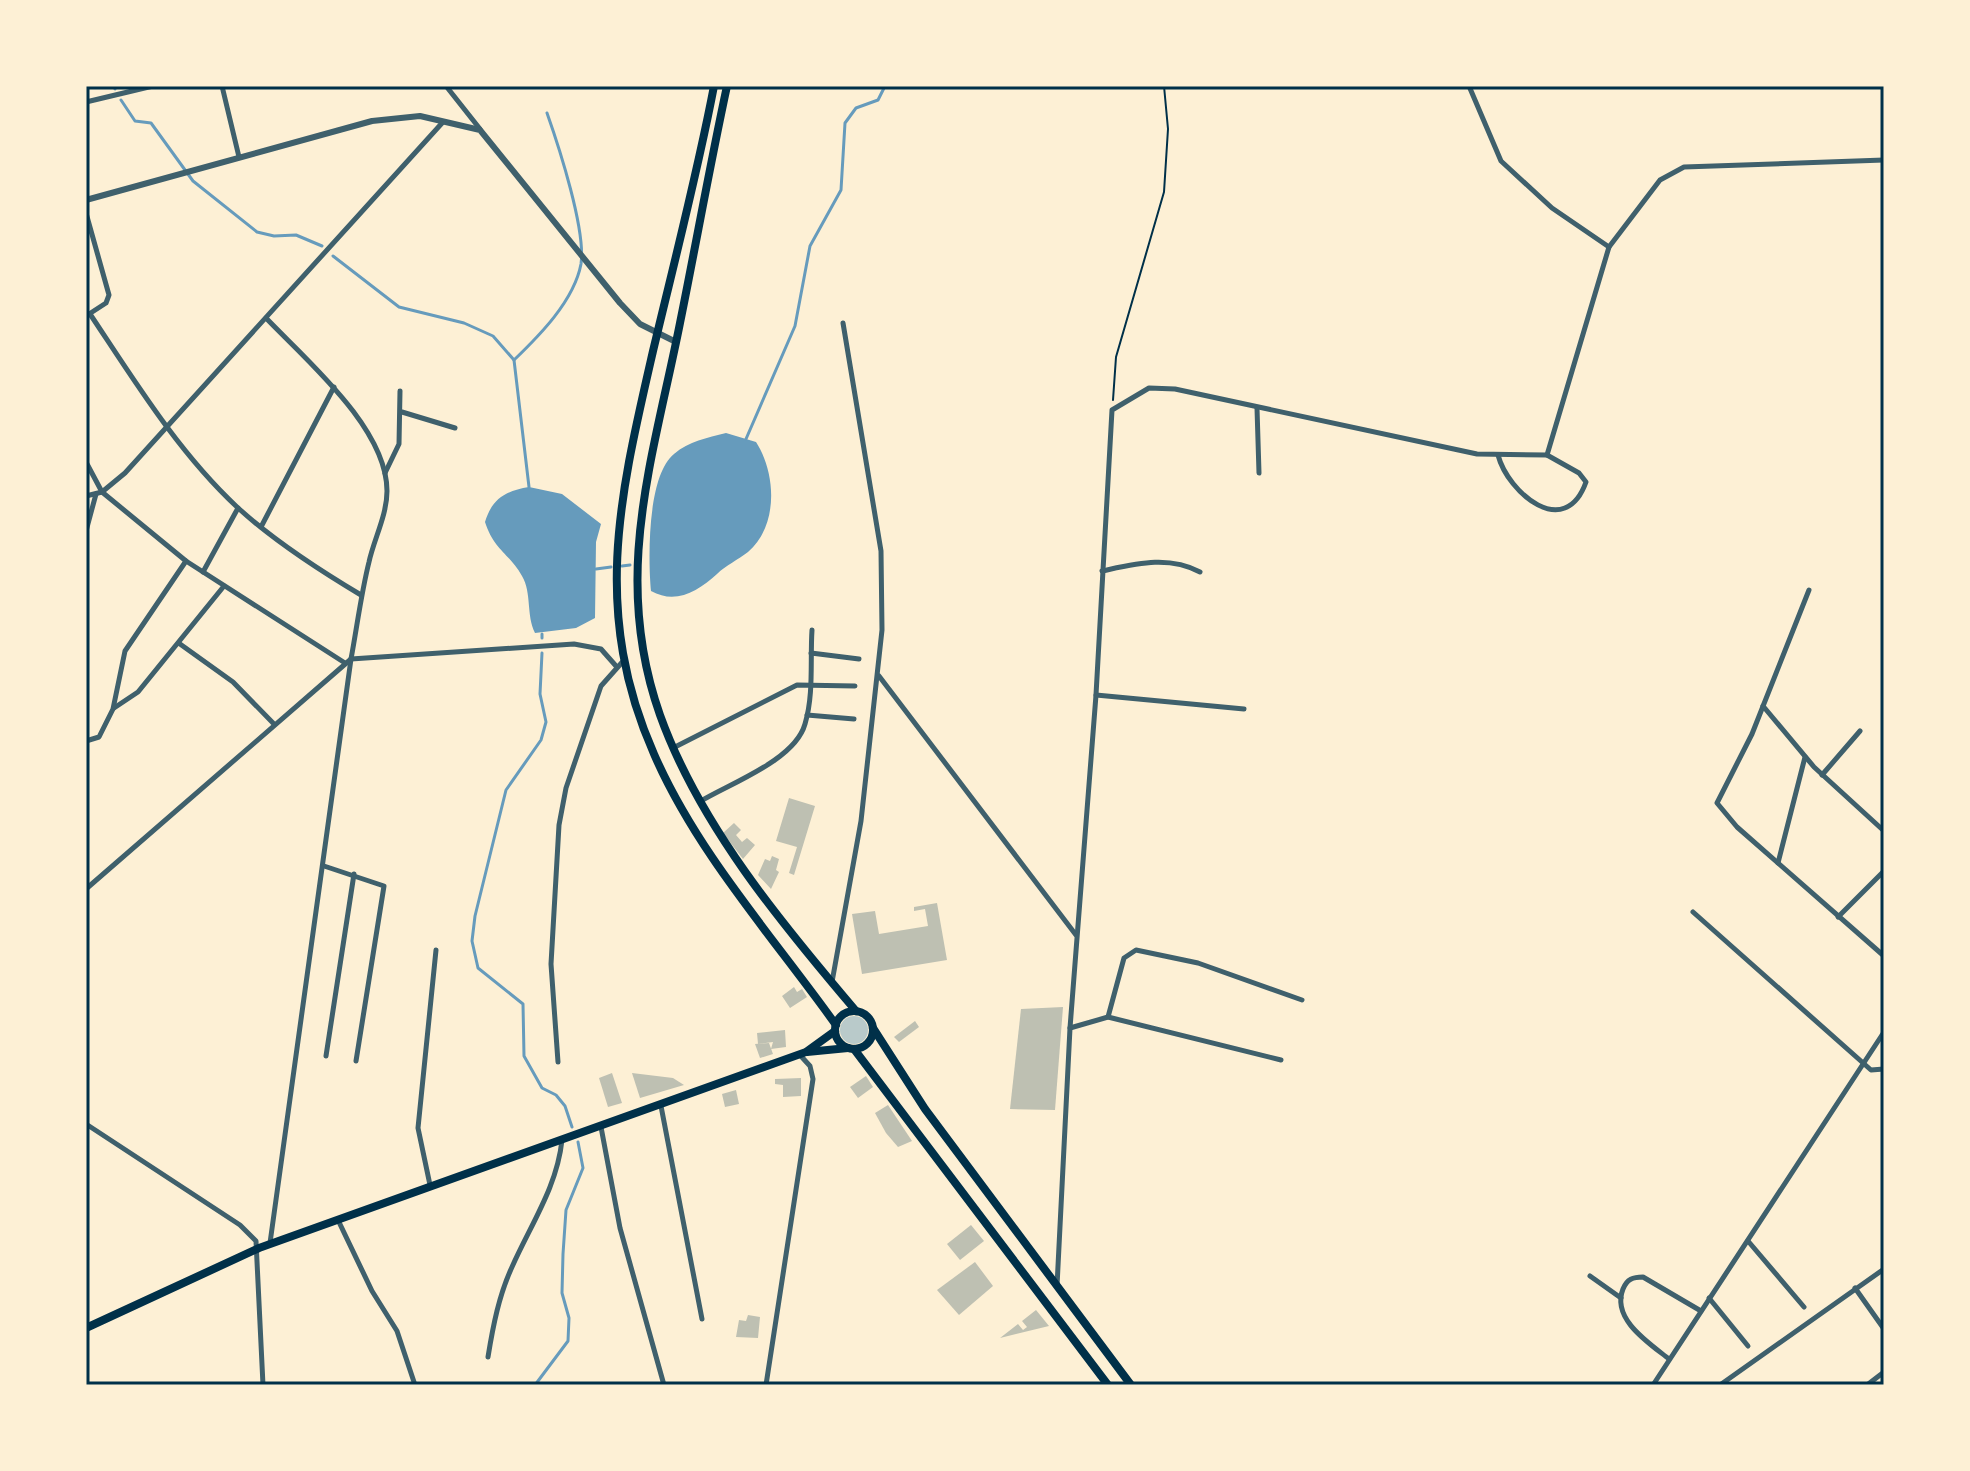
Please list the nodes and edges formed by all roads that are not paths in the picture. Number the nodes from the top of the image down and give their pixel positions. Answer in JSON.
{"nodes":[{"id":1,"x":153,"y":86,"type":"edge"},
{"id":2,"x":222,"y":86,"type":"edge"},
{"id":3,"x":446,"y":86,"type":"edge"},
{"id":4,"x":714,"y":86,"type":"edge"},
{"id":5,"x":727,"y":86,"type":"edge"},
{"id":6,"x":1469,"y":86,"type":"edge"},
{"id":7,"x":86,"y":102,"type":"edge"},
{"id":8,"x":443,"y":122,"type":"junction"},
{"id":9,"x":480,"y":130,"type":"junction"},
{"id":10,"x":239,"y":157,"type":"junction"},
{"id":11,"x":1884,"y":160,"type":"edge"},
{"id":12,"x":86,"y":200,"type":"edge"},
{"id":13,"x":86,"y":213,"type":"edge"},
{"id":14,"x":1609,"y":247,"type":"junction"},
{"id":15,"x":88,"y":315,"type":"edge"},
{"id":16,"x":266,"y":318,"type":"junction"},
{"id":17,"x":843,"y":323,"type":"dead end"},
{"id":18,"x":657,"y":335,"type":"junction"},
{"id":19,"x":676,"y":342,"type":"junction"},
{"id":20,"x":334,"y":387,"type":"junction"},
{"id":21,"x":400,"y":391,"type":"dead end"},
{"id":22,"x":1257,"y":408,"type":"junction"},
{"id":23,"x":402,"y":412,"type":"junction"},
{"id":24,"x":167,"y":426,"type":"junction"},
{"id":25,"x":455,"y":428,"type":"dead end"},
{"id":26,"x":1498,"y":455,"type":"junction"},
{"id":27,"x":1547,"y":455,"type":"junction"},
{"id":28,"x":86,"y":462,"type":"edge"},
{"id":29,"x":385,"y":473,"type":"junction"},
{"id":30,"x":1259,"y":473,"type":"dead end"},
{"id":31,"x":99,"y":493,"type":"junction"},
{"id":32,"x":86,"y":496,"type":"edge"},
{"id":33,"x":238,"y":508,"type":"junction"},
{"id":34,"x":261,"y":527,"type":"junction"},
{"id":35,"x":86,"y":531,"type":"edge"},
{"id":36,"x":186,"y":561,"type":"junction"},
{"id":37,"x":1102,"y":571,"type":"junction"},
{"id":38,"x":203,"y":572,"type":"junction"},
{"id":39,"x":1200,"y":572,"type":"dead end"},
{"id":40,"x":224,"y":586,"type":"junction"},
{"id":41,"x":1809,"y":590,"type":"dead end"},
{"id":42,"x":361,"y":595,"type":"junction"},
{"id":43,"x":812,"y":630,"type":"dead end"},
{"id":44,"x":180,"y":644,"type":"junction"},
{"id":45,"x":811,"y":653,"type":"junction"},
{"id":46,"x":625,"y":658,"type":"junction"},
{"id":47,"x":859,"y":659,"type":"dead end"},
{"id":48,"x":348,"y":661,"type":"junction"},
{"id":49,"x":616,"y":666,"type":"junction"},
{"id":50,"x":878,"y":675,"type":"junction"},
{"id":51,"x":810,"y":683,"type":"junction"},
{"id":52,"x":855,"y":686,"type":"dead end"},
{"id":53,"x":1096,"y":695,"type":"junction"},
{"id":54,"x":1763,"y":706,"type":"junction"},
{"id":55,"x":113,"y":709,"type":"junction"},
{"id":56,"x":1244,"y":709,"type":"dead end"},
{"id":57,"x":807,"y":715,"type":"junction"},
{"id":58,"x":854,"y":719,"type":"dead end"},
{"id":59,"x":273,"y":723,"type":"junction"},
{"id":60,"x":1860,"y":731,"type":"dead end"},
{"id":61,"x":86,"y":741,"type":"edge"},
{"id":62,"x":673,"y":748,"type":"junction"},
{"id":63,"x":1805,"y":757,"type":"junction"},
{"id":64,"x":1822,"y":775,"type":"junction"},
{"id":65,"x":701,"y":801,"type":"junction"},
{"id":66,"x":1884,"y":831,"type":"edge"},
{"id":67,"x":1778,"y":863,"type":"junction"},
{"id":68,"x":324,"y":866,"type":"junction"},
{"id":69,"x":1884,"y":871,"type":"edge"},
{"id":70,"x":354,"y":874,"type":"junction"},
{"id":71,"x":86,"y":889,"type":"edge"},
{"id":72,"x":1693,"y":912,"type":"dead end"},
{"id":73,"x":1838,"y":917,"type":"junction"},
{"id":74,"x":1076,"y":935,"type":"junction"},
{"id":75,"x":436,"y":950,"type":"dead end"},
{"id":76,"x":1884,"y":956,"type":"edge"},
{"id":77,"x":832,"y":983,"type":"junction"},
{"id":78,"x":1302,"y":1000,"type":"dead end"},
{"id":79,"x":856,"y":1011,"type":"junction"},
{"id":80,"x":1108,"y":1017,"type":"junction"},
{"id":81,"x":835,"y":1028,"type":"junction"},
{"id":82,"x":873,"y":1028,"type":"junction"},
{"id":83,"x":1070,"y":1028,"type":"junction"},
{"id":84,"x":1884,"y":1032,"type":"edge"},
{"id":85,"x":851,"y":1049,"type":"junction"},
{"id":86,"x":803,"y":1053,"type":"junction"},
{"id":87,"x":326,"y":1056,"type":"dead end"},
{"id":88,"x":1281,"y":1060,"type":"dead end"},
{"id":89,"x":356,"y":1061,"type":"dead end"},
{"id":90,"x":558,"y":1062,"type":"dead end"},
{"id":91,"x":1864,"y":1062,"type":"junction"},
{"id":92,"x":1884,"y":1069,"type":"edge"},
{"id":93,"x":661,"y":1106,"type":"junction"},
{"id":94,"x":86,"y":1124,"type":"edge"},
{"id":95,"x":600,"y":1126,"type":"junction"},
{"id":96,"x":562,"y":1139,"type":"junction"},
{"id":97,"x":430,"y":1185,"type":"junction"},
{"id":98,"x":338,"y":1218,"type":"junction"},
{"id":99,"x":1023,"y":1240,"type":"junction"},
{"id":100,"x":1748,"y":1240,"type":"junction"},
{"id":101,"x":270,"y":1244,"type":"junction"},
{"id":102,"x":259,"y":1248,"type":"junction"},
{"id":103,"x":1008,"y":1251,"type":"junction"},
{"id":104,"x":1884,"y":1269,"type":"edge"},
{"id":105,"x":1590,"y":1276,"type":"dead end"},
{"id":106,"x":1057,"y":1287,"type":"junction"},
{"id":107,"x":1855,"y":1288,"type":"junction"},
{"id":108,"x":1621,"y":1298,"type":"junction"},
{"id":109,"x":1709,"y":1298,"type":"junction"},
{"id":110,"x":1804,"y":1307,"type":"dead end"},
{"id":111,"x":1701,"y":1311,"type":"junction"},
{"id":112,"x":702,"y":1319,"type":"dead end"},
{"id":113,"x":86,"y":1328,"type":"edge"},
{"id":114,"x":1884,"y":1329,"type":"edge"},
{"id":115,"x":1748,"y":1346,"type":"dead end"},
{"id":116,"x":488,"y":1357,"type":"dead end"},
{"id":117,"x":1669,"y":1359,"type":"junction"},
{"id":118,"x":1884,"y":1372,"type":"edge"},
{"id":119,"x":263,"y":1385,"type":"edge"},
{"id":120,"x":415,"y":1385,"type":"edge"},
{"id":121,"x":664,"y":1385,"type":"edge"},
{"id":122,"x":766,"y":1385,"type":"edge"},
{"id":123,"x":1108,"y":1385,"type":"edge"},
{"id":124,"x":1131,"y":1385,"type":"edge"},
{"id":125,"x":1653,"y":1385,"type":"edge"},
{"id":126,"x":1721,"y":1385,"type":"edge"},
{"id":127,"x":1867,"y":1385,"type":"edge"}],
"edges":[{"from":1,"to":7,"type":"street"},
{"from":2,"to":10,"type":"street"},
{"from":3,"to":9,"type":"street"},
{"from":4,"to":18,"type":"main road"},
{"from":5,"to":19,"type":"main road"},
{"from":6,"to":14,"type":"street"},
{"from":8,"to":9,"type":"street"},
{"from":8,"to":10,"type":"street"},
{"from":8,"to":16,"type":"street"},
{"from":9,"to":18,"type":"street"},
{"from":10,"to":12,"type":"street"},
{"from":11,"to":14,"type":"street"},
{"from":13,"to":15,"type":"street"},
{"from":14,"to":27,"type":"street"},
{"from":15,"to":24,"type":"street"},
{"from":16,"to":20,"type":"street"},
{"from":16,"to":24,"type":"street"},
{"from":17,"to":50,"type":"street"},
{"from":18,"to":19,"type":"street"},
{"from":18,"to":46,"type":"main road"},
{"from":19,"to":62,"type":"main road"},
{"from":20,"to":29,"type":"street"},
{"from":20,"to":34,"type":"street"},
{"from":21,"to":23,"type":"street"},
{"from":22,"to":26,"type":"street"},
{"from":22,"to":30,"type":"street"},
{"from":22,"to":37,"type":"street"},
{"from":23,"to":25,"type":"street"},
{"from":23,"to":29,"type":"street"},
{"from":24,"to":31,"type":"street"},
{"from":24,"to":33,"type":"street"},
{"from":26,"to":27,"type":"street"},
{"from":26,"to":27,"type":"street"},
{"from":28,"to":31,"type":"street"},
{"from":29,"to":42,"type":"street"},
{"from":31,"to":32,"type":"street"},
{"from":31,"to":35,"type":"street"},
{"from":31,"to":36,"type":"street"},
{"from":33,"to":34,"type":"street"},
{"from":33,"to":38,"type":"street"},
{"from":34,"to":42,"type":"street"},
{"from":36,"to":38,"type":"street"},
{"from":36,"to":55,"type":"street"},
{"from":37,"to":39,"type":"street"},
{"from":37,"to":53,"type":"street"},
{"from":38,"to":40,"type":"street"},
{"from":40,"to":44,"type":"street"},
{"from":40,"to":48,"type":"street"},
{"from":41,"to":54,"type":"street"},
{"from":42,"to":48,"type":"street"},
{"from":43,"to":45,"type":"street"},
{"from":44,"to":55,"type":"street"},
{"from":44,"to":59,"type":"street"},
{"from":45,"to":47,"type":"street"},
{"from":45,"to":51,"type":"street"},
{"from":46,"to":49,"type":"street"},
{"from":46,"to":81,"type":"main road"},
{"from":48,"to":49,"type":"street"},
{"from":48,"to":59,"type":"street"},
{"from":48,"to":68,"type":"street"},
{"from":49,"to":90,"type":"street"},
{"from":50,"to":74,"type":"street"},
{"from":50,"to":77,"type":"street"},
{"from":51,"to":52,"type":"street"},
{"from":51,"to":57,"type":"street"},
{"from":51,"to":62,"type":"street"},
{"from":53,"to":56,"type":"street"},
{"from":53,"to":74,"type":"street"},
{"from":54,"to":63,"type":"street"},
{"from":54,"to":67,"type":"street"},
{"from":55,"to":61,"type":"street"},
{"from":57,"to":58,"type":"street"},
{"from":57,"to":65,"type":"street"},
{"from":59,"to":71,"type":"street"},
{"from":60,"to":64,"type":"street"},
{"from":62,"to":65,"type":"main road"},
{"from":63,"to":64,"type":"street"},
{"from":63,"to":67,"type":"street"},
{"from":64,"to":66,"type":"street"},
{"from":65,"to":77,"type":"main road"},
{"from":67,"to":73,"type":"street"},
{"from":68,"to":70,"type":"street"},
{"from":68,"to":101,"type":"street"},
{"from":69,"to":73,"type":"street"},
{"from":70,"to":87,"type":"street"},
{"from":70,"to":89,"type":"street"},
{"from":72,"to":91,"type":"street"},
{"from":73,"to":76,"type":"street"},
{"from":74,"to":83,"type":"street"},
{"from":75,"to":97,"type":"street"},
{"from":77,"to":79,"type":"main road"},
{"from":78,"to":80,"type":"street"},
{"from":79,"to":81,"type":"main road"},
{"from":79,"to":82,"type":"main road"},
{"from":80,"to":83,"type":"street"},
{"from":80,"to":88,"type":"street"},
{"from":81,"to":85,"type":"main road"},
{"from":81,"to":86,"type":"main road"},
{"from":82,"to":85,"type":"main road"},
{"from":82,"to":99,"type":"main road"},
{"from":83,"to":106,"type":"street"},
{"from":84,"to":91,"type":"street"},
{"from":85,"to":86,"type":"main road"},
{"from":85,"to":103,"type":"main road"},
{"from":86,"to":93,"type":"main road"},
{"from":86,"to":122,"type":"street"},
{"from":91,"to":92,"type":"street"},
{"from":91,"to":100,"type":"street"},
{"from":93,"to":95,"type":"main road"},
{"from":93,"to":112,"type":"street"},
{"from":94,"to":102,"type":"street"},
{"from":95,"to":96,"type":"main road"},
{"from":95,"to":121,"type":"street"},
{"from":96,"to":97,"type":"main road"},
{"from":96,"to":116,"type":"street"},
{"from":97,"to":98,"type":"main road"},
{"from":98,"to":101,"type":"main road"},
{"from":98,"to":120,"type":"street"},
{"from":99,"to":103,"type":"main road"},
{"from":99,"to":106,"type":"main road"},
{"from":100,"to":109,"type":"street"},
{"from":100,"to":110,"type":"street"},
{"from":101,"to":102,"type":"main road"},
{"from":102,"to":113,"type":"main road"},
{"from":102,"to":119,"type":"street"},
{"from":103,"to":123,"type":"main road"},
{"from":104,"to":107,"type":"street"},
{"from":105,"to":108,"type":"street"},
{"from":106,"to":124,"type":"main road"},
{"from":107,"to":114,"type":"street"},
{"from":107,"to":126,"type":"street"},
{"from":108,"to":111,"type":"street"},
{"from":108,"to":117,"type":"street"},
{"from":109,"to":111,"type":"street"},
{"from":109,"to":115,"type":"street"},
{"from":111,"to":117,"type":"street"},
{"from":117,"to":125,"type":"street"},
{"from":118,"to":127,"type":"street"}]}
